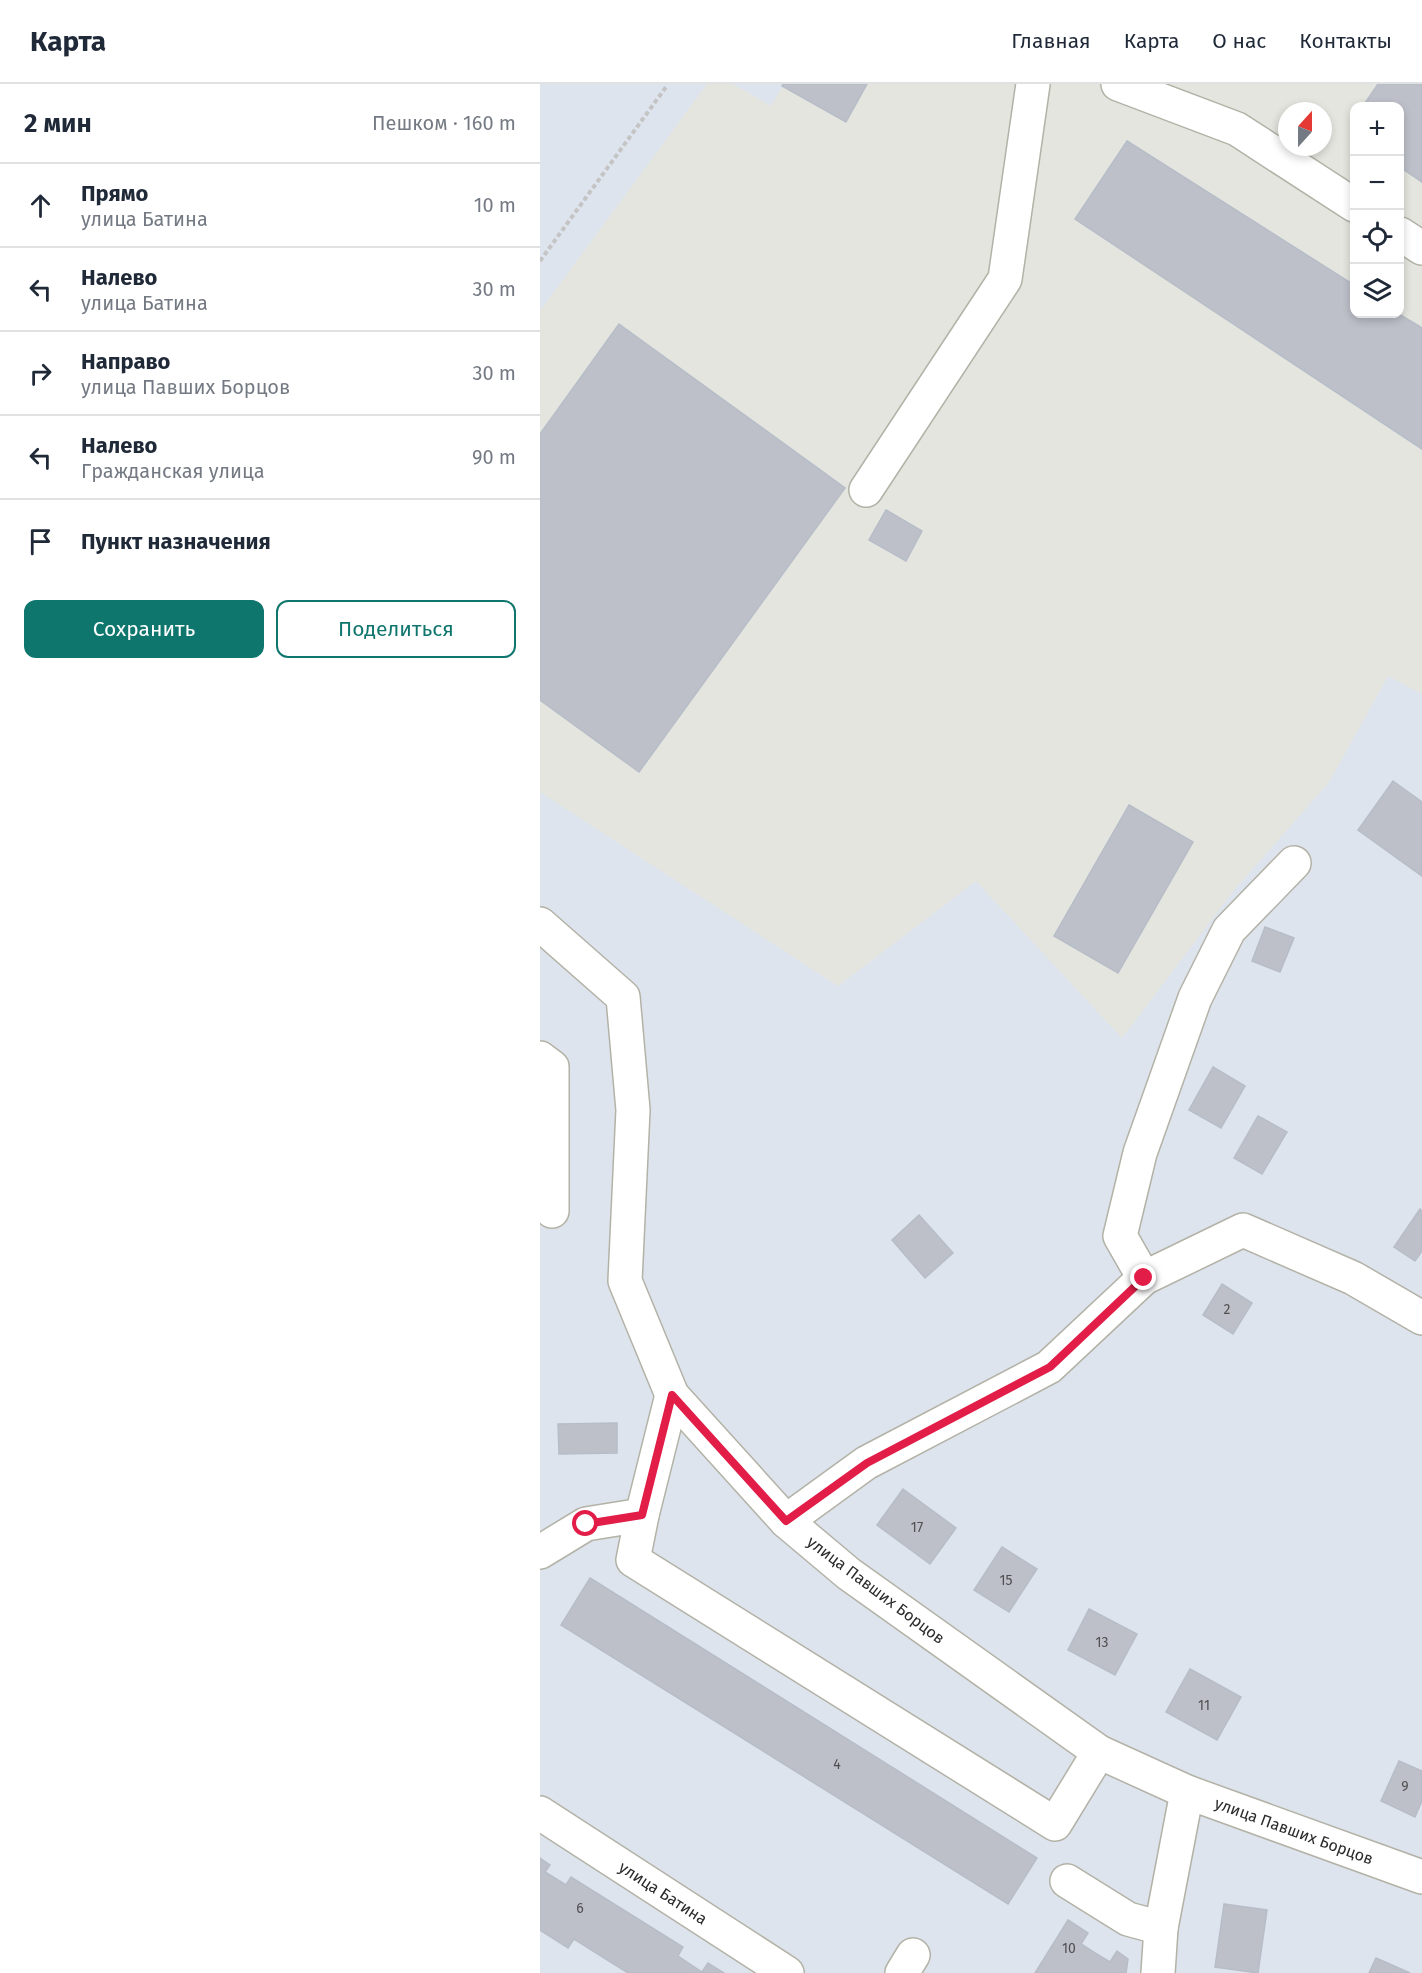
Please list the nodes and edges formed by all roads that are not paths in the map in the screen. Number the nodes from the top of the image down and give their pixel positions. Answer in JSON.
{"nodes":[{"id":1,"x":1033,"y":84,"type":"edge"},
{"id":2,"x":1118,"y":84,"type":"edge"},
{"id":3,"x":1350,"y":202,"type":"edge"},
{"id":4,"x":1404,"y":237,"type":"edge"},
{"id":5,"x":1422,"y":248,"type":"edge"},
{"id":6,"x":866,"y":490,"type":"dead end"},
{"id":7,"x":1294,"y":863,"type":"dead end"},
{"id":8,"x":540,"y":924,"type":"edge"},
{"id":9,"x":540,"y":1058,"type":"edge"},
{"id":10,"x":552,"y":1211,"type":"dead end"},
{"id":11,"x":1144,"y":1278,"type":"junction"},
{"id":12,"x":1422,"y":1318,"type":"edge"},
{"id":13,"x":672,"y":1395,"type":"junction"},
{"id":14,"x":642,"y":1515,"type":"junction"},
{"id":15,"x":786,"y":1521,"type":"junction"},
{"id":16,"x":540,"y":1552,"type":"edge"},
{"id":17,"x":1099,"y":1752,"type":"junction"},
{"id":18,"x":1187,"y":1792,"type":"junction"},
{"id":19,"x":540,"y":1814,"type":"edge"},
{"id":20,"x":1422,"y":1877,"type":"edge"},
{"id":21,"x":1067,"y":1881,"type":"dead end"},
{"id":22,"x":1161,"y":1928,"type":"junction"},
{"id":23,"x":787,"y":1973,"type":"edge"},
{"id":24,"x":1158,"y":1973,"type":"edge"}],
"edges":[{"from":1,"to":6,"type":"street"},
{"from":2,"to":3,"type":"street"},
{"from":4,"to":5,"type":"street"},
{"from":7,"to":11,"type":"street"},
{"from":8,"to":13,"type":"street","name":"улица Павших Борцов"},
{"from":9,"to":10,"type":"street"},
{"from":11,"to":12,"type":"street"},
{"from":11,"to":15,"type":"street"},
{"from":13,"to":14,"type":"street"},
{"from":13,"to":15,"type":"street","name":"улица Павших Борцов"},
{"from":14,"to":16,"type":"street"},
{"from":14,"to":17,"type":"street"},
{"from":15,"to":17,"type":"street","name":"улица Павших Борцов"},
{"from":17,"to":18,"type":"street","name":"улица Павших Борцов"},
{"from":18,"to":20,"type":"street","name":"улица Павших Борцов"},
{"from":18,"to":22,"type":"street"},
{"from":19,"to":23,"type":"street","name":"улица Батина"},
{"from":21,"to":22,"type":"street"},
{"from":22,"to":24,"type":"street"}]}
